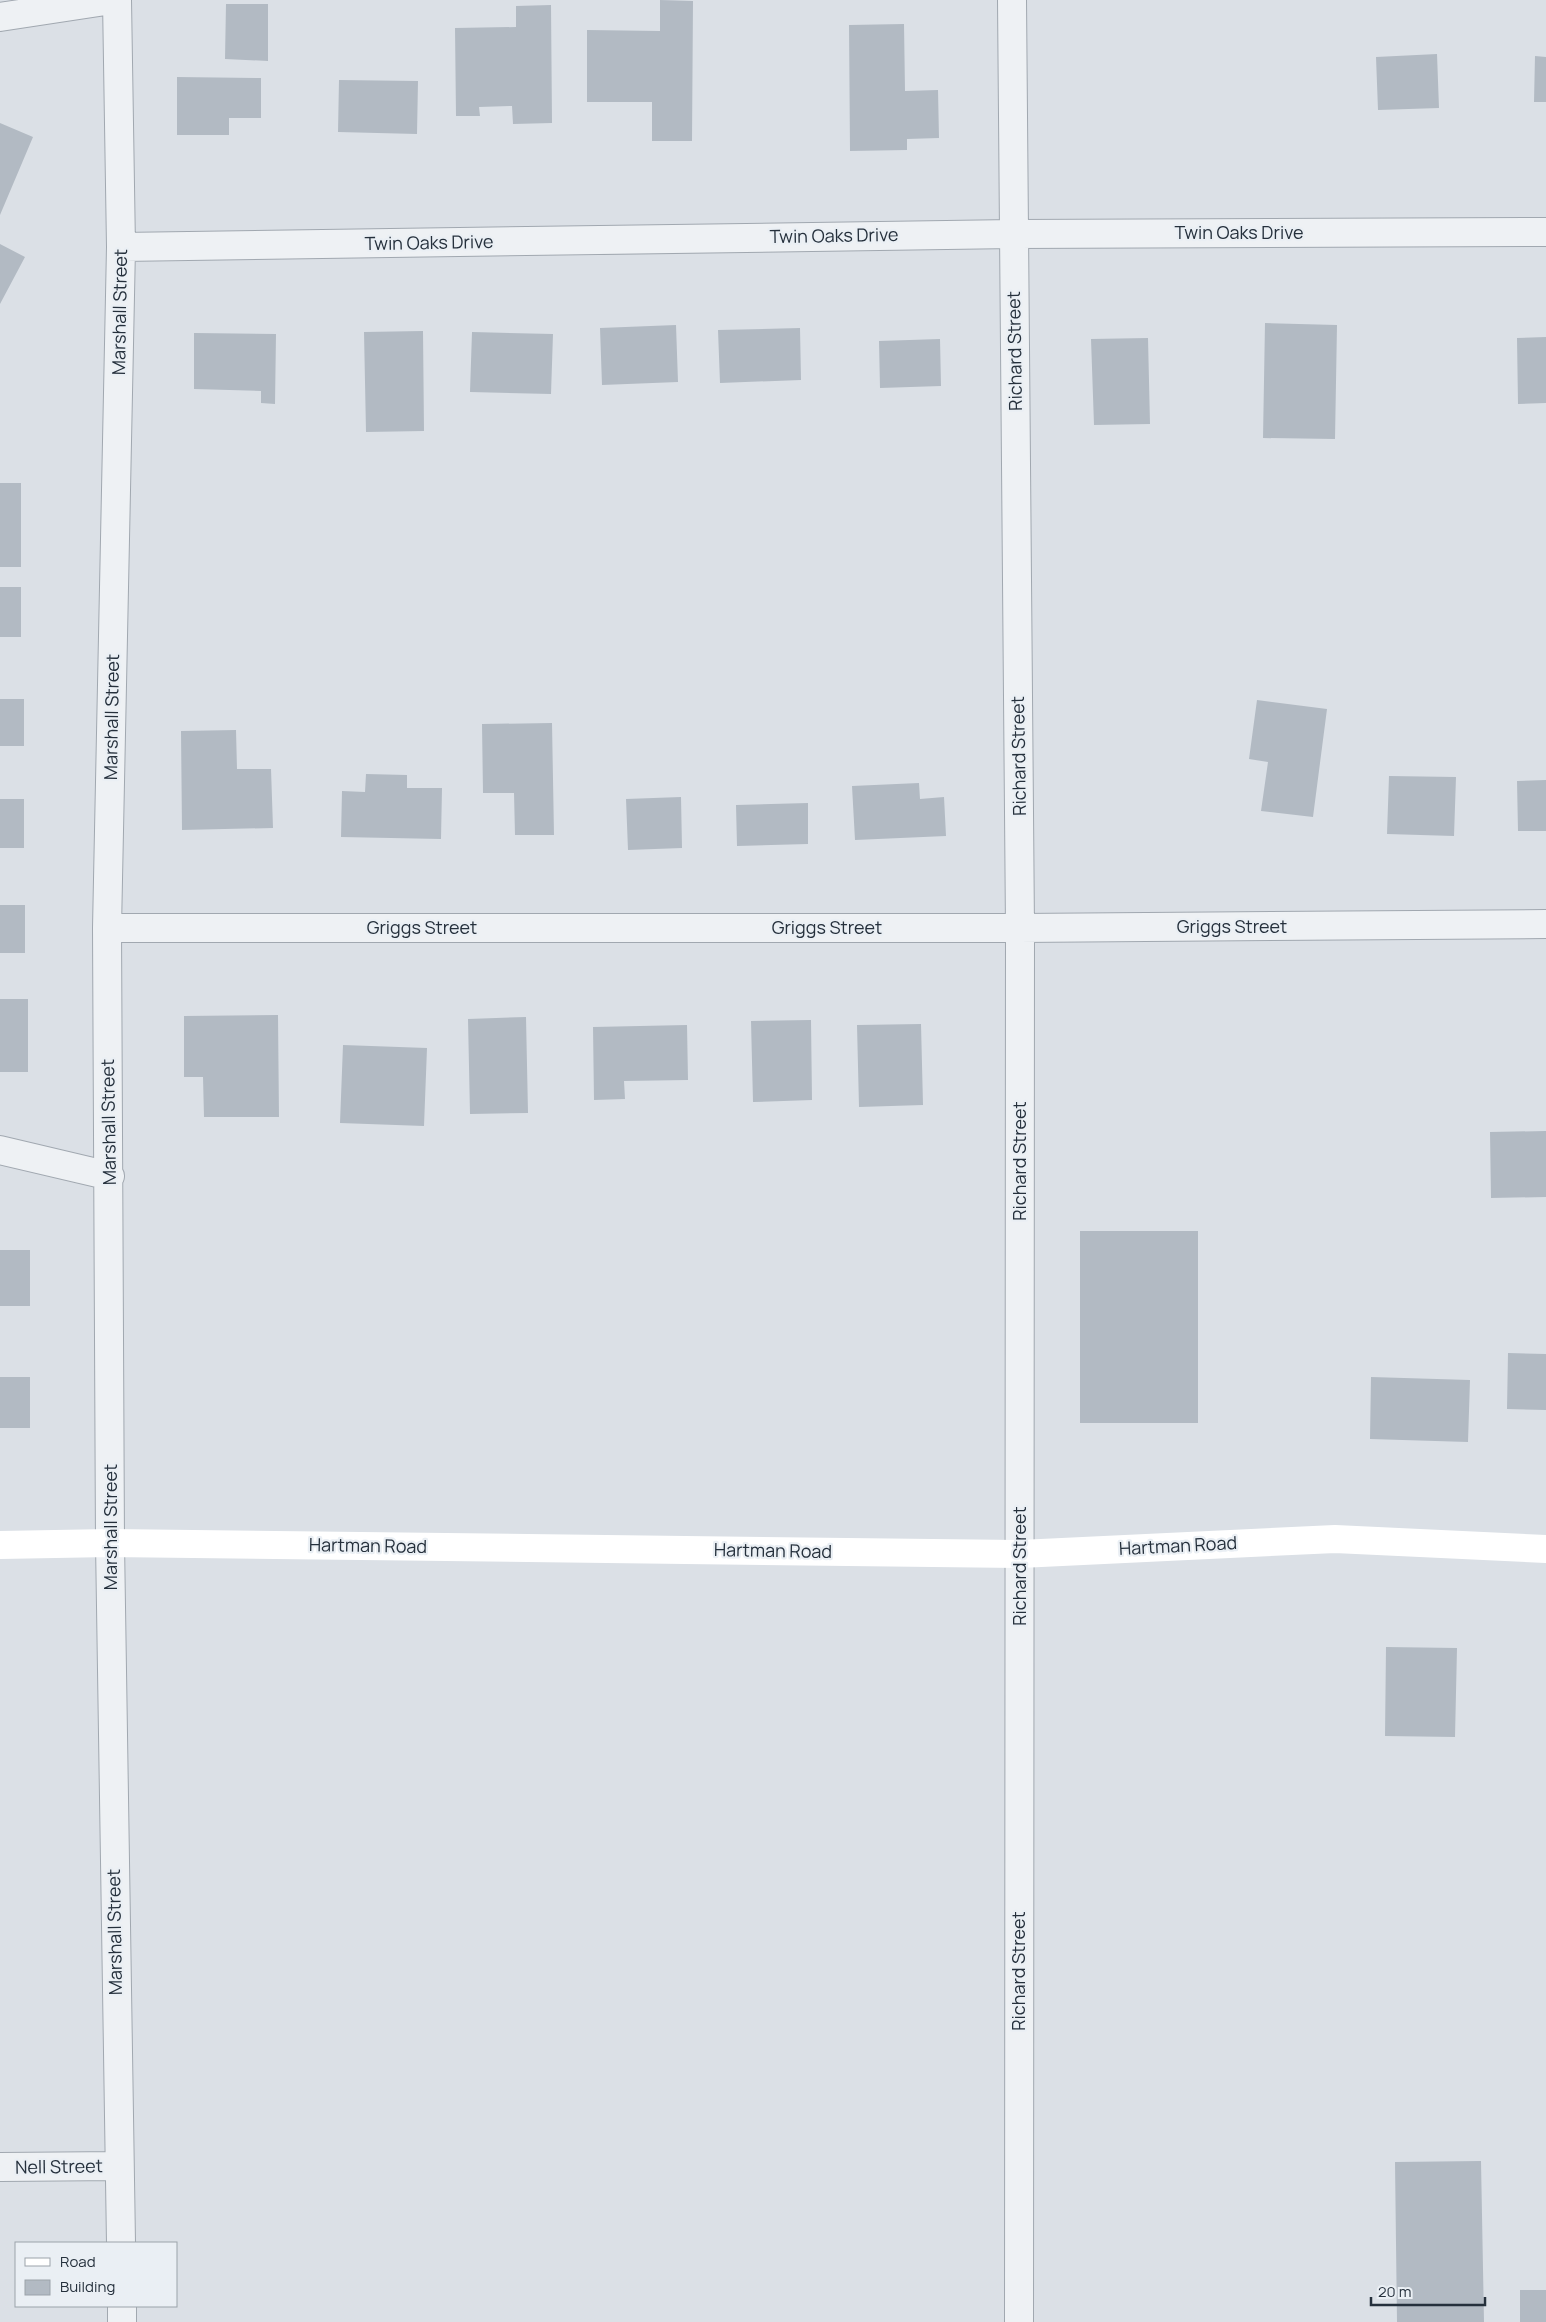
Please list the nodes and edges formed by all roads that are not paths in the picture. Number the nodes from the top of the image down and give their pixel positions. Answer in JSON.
{"nodes":[{"id":1,"x":112,"y":0,"type":"edge"},
{"id":2,"x":118,"y":0,"type":"edge"},
{"id":3,"x":1012,"y":0,"type":"edge"},
{"id":4,"x":0,"y":17,"type":"edge"},
{"id":5,"x":1546,"y":232,"type":"edge"},
{"id":6,"x":1013,"y":234,"type":"junction"},
{"id":7,"x":121,"y":248,"type":"junction"},
{"id":8,"x":1546,"y":924,"type":"edge"},
{"id":9,"x":107,"y":928,"type":"junction"},
{"id":10,"x":1020,"y":928,"type":"junction"},
{"id":11,"x":0,"y":1150,"type":"edge"},
{"id":12,"x":110,"y":1176,"type":"junction"},
{"id":13,"x":110,"y":1543,"type":"junction"},
{"id":14,"x":0,"y":1546,"type":"edge"},
{"id":15,"x":1546,"y":1549,"type":"edge"},
{"id":16,"x":1020,"y":1554,"type":"junction"},
{"id":17,"x":119,"y":2166,"type":"junction"},
{"id":18,"x":0,"y":2168,"type":"edge"},
{"id":19,"x":121,"y":2242,"type":"edge"},
{"id":20,"x":122,"y":2307,"type":"edge"},
{"id":21,"x":122,"y":2322,"type":"edge"},
{"id":22,"x":1019,"y":2322,"type":"edge"}],
"edges":[{"from":1,"to":4,"type":"street"},
{"from":2,"to":7,"type":"street","name":"Marshall Street"},
{"from":3,"to":6,"type":"street","name":"Richard Street"},
{"from":5,"to":6,"type":"street","name":"Twin Oaks Drive"},
{"from":6,"to":7,"type":"street","name":"Twin Oaks Drive"},
{"from":6,"to":10,"type":"street","name":"Richard Street"},
{"from":7,"to":9,"type":"street","name":"Marshall Street"},
{"from":8,"to":10,"type":"street","name":"Griggs Street"},
{"from":9,"to":10,"type":"street","name":"Griggs Street"},
{"from":9,"to":12,"type":"street","name":"Marshall Street"},
{"from":10,"to":16,"type":"street","name":"Richard Street"},
{"from":11,"to":12,"type":"street"},
{"from":12,"to":13,"type":"street","name":"Marshall Street"},
{"from":13,"to":14,"type":"street","name":"Hartman Road"},
{"from":13,"to":16,"type":"street","name":"Hartman Road"},
{"from":13,"to":17,"type":"street","name":"Marshall Street"},
{"from":15,"to":16,"type":"street","name":"Hartman Road"},
{"from":16,"to":22,"type":"street","name":"Richard Street"},
{"from":17,"to":18,"type":"street","name":"Nell Street"},
{"from":17,"to":19,"type":"street","name":"Marshall Street"},
{"from":20,"to":21,"type":"street"}]}
